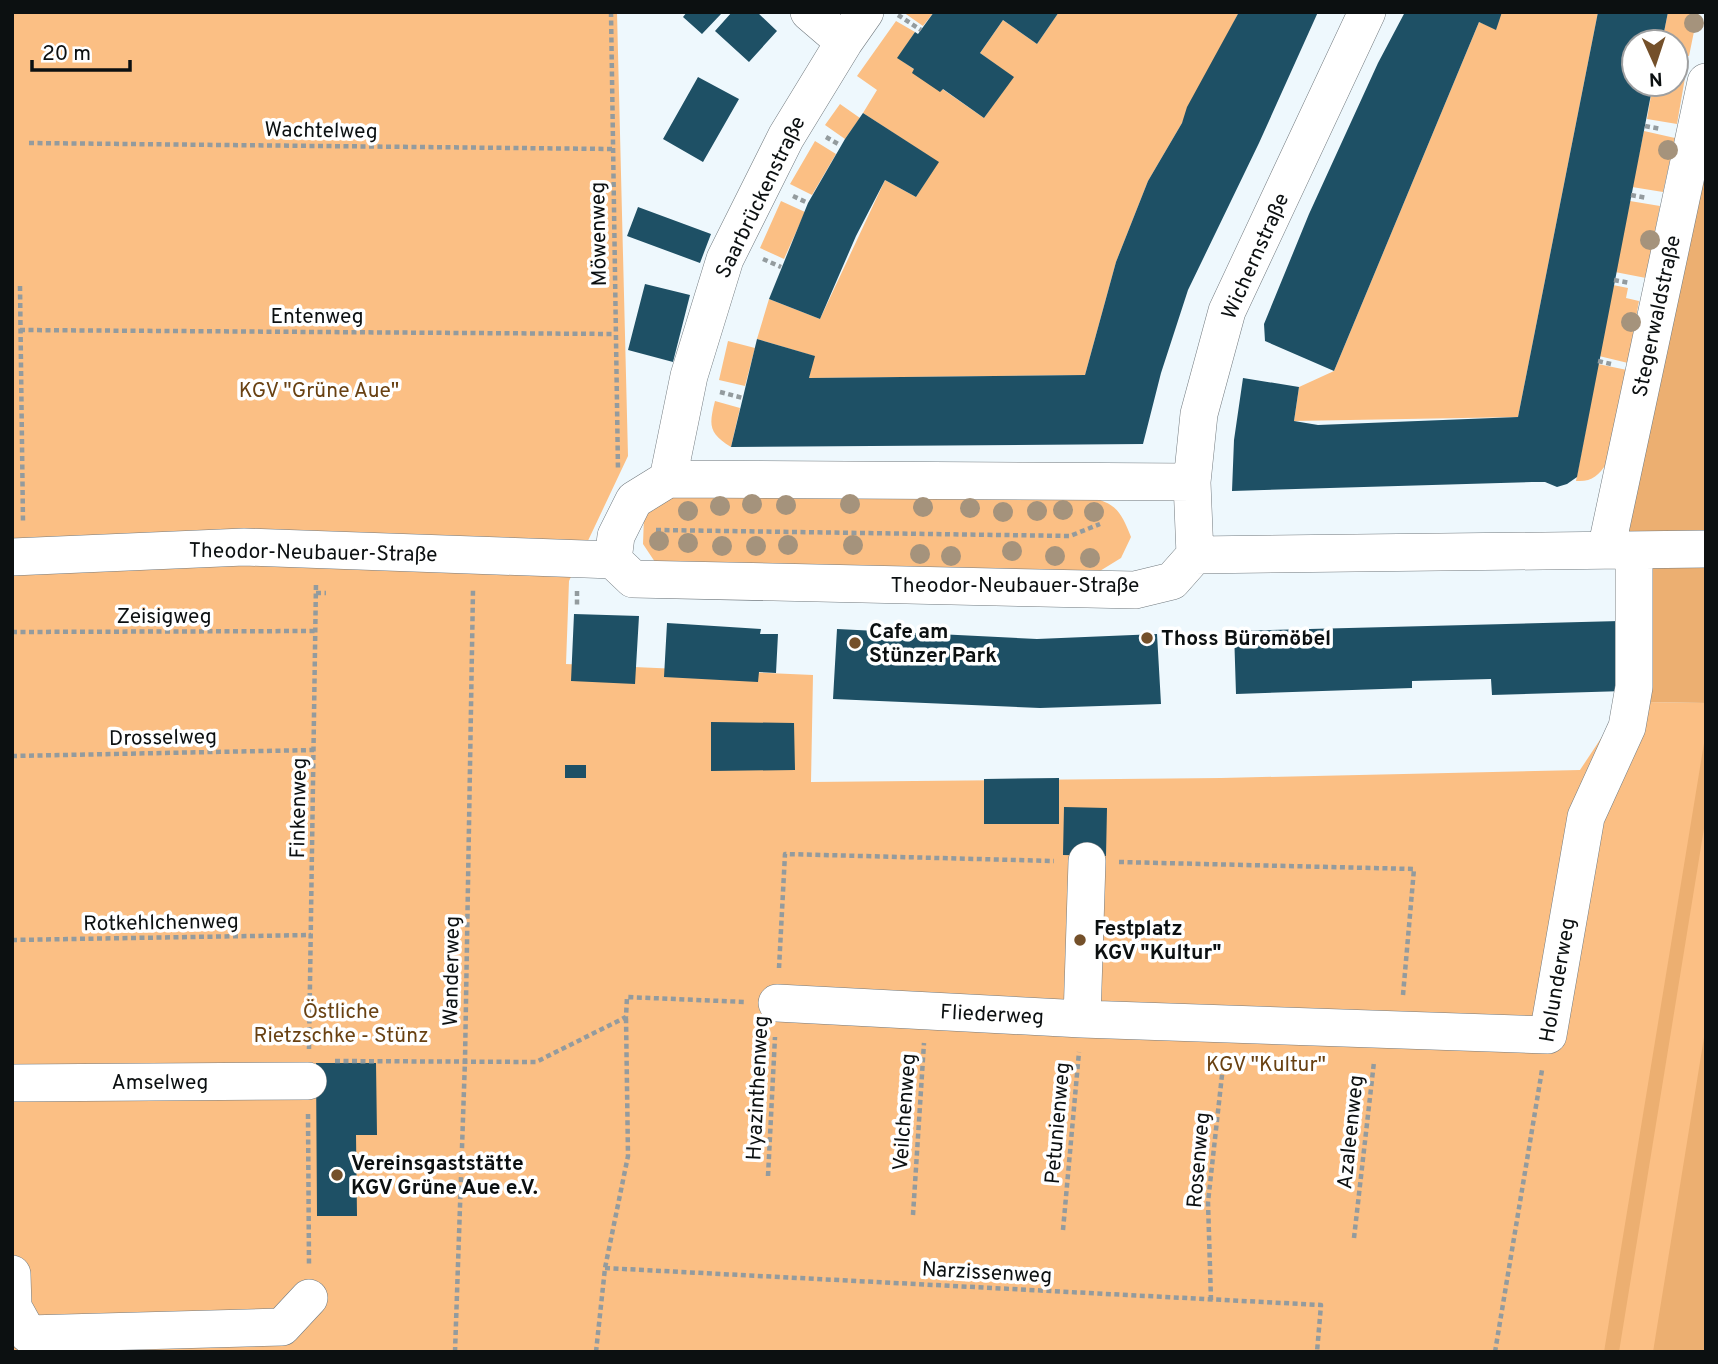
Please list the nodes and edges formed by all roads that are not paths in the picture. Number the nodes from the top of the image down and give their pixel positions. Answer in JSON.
{"nodes":[{"id":1,"x":809,"y":12,"type":"edge"},
{"id":2,"x":865,"y":12,"type":"edge"},
{"id":3,"x":1367,"y":12,"type":"edge"},
{"id":4,"x":844,"y":42,"type":"junction"},
{"id":5,"x":1706,"y":82,"type":"edge"},
{"id":6,"x":668,"y":479,"type":"junction"},
{"id":7,"x":1192,"y":482,"type":"junction"},
{"id":8,"x":18,"y":543,"type":"edge"},
{"id":9,"x":616,"y":545,"type":"junction"},
{"id":10,"x":1706,"y":549,"type":"edge"},
{"id":11,"x":1620,"y":550,"type":"junction"},
{"id":12,"x":1195,"y":555,"type":"junction"},
{"id":13,"x":1634,"y":615,"type":"joint"},
{"id":14,"x":1087,"y":861,"type":"dead end"},
{"id":15,"x":777,"y":1003,"type":"road end"},
{"id":16,"x":1082,"y":1019,"type":"junction"},
{"id":17,"x":1548,"y":1035,"type":"joint"},
{"id":18,"x":308,"y":1071,"type":"road end"},
{"id":19,"x":12,"y":1083,"type":"edge"},
{"id":20,"x":13,"y":1290,"type":"edge"},
{"id":21,"x":309,"y":1298,"type":"road end"}],
"edges":[{"from":1,"to":4,"type":"street"},
{"from":2,"to":4,"type":"street","name":"Saarbrückenstraße"},
{"from":3,"to":7,"type":"street","name":"Wichernstraße"},
{"from":4,"to":6,"type":"street","name":"Saarbrückenstraße"},
{"from":5,"to":11,"type":"street","name":"Stegerwaldstraße"},
{"from":6,"to":7,"type":"street"},
{"from":6,"to":9,"type":"street"},
{"from":7,"to":12,"type":"street","name":"Wichernstraße"},
{"from":8,"to":9,"type":"street","name":"Theodor-Neubauer-Straße"},
{"from":9,"to":12,"type":"street","name":"Theodor-Neubauer-Straße"},
{"from":10,"to":11,"type":"street"},
{"from":11,"to":12,"type":"street"},
{"from":11,"to":13,"type":"street","name":"Stegerwaldstraße"},
{"from":13,"to":17,"type":"street","name":"Holunderweg"},
{"from":14,"to":16,"type":"street"},
{"from":15,"to":16,"type":"street","name":"Fliederweg"},
{"from":16,"to":17,"type":"street","name":"Fliederweg"},
{"from":18,"to":19,"type":"street","name":"Amselweg"},
{"from":20,"to":21,"type":"street"}]}
